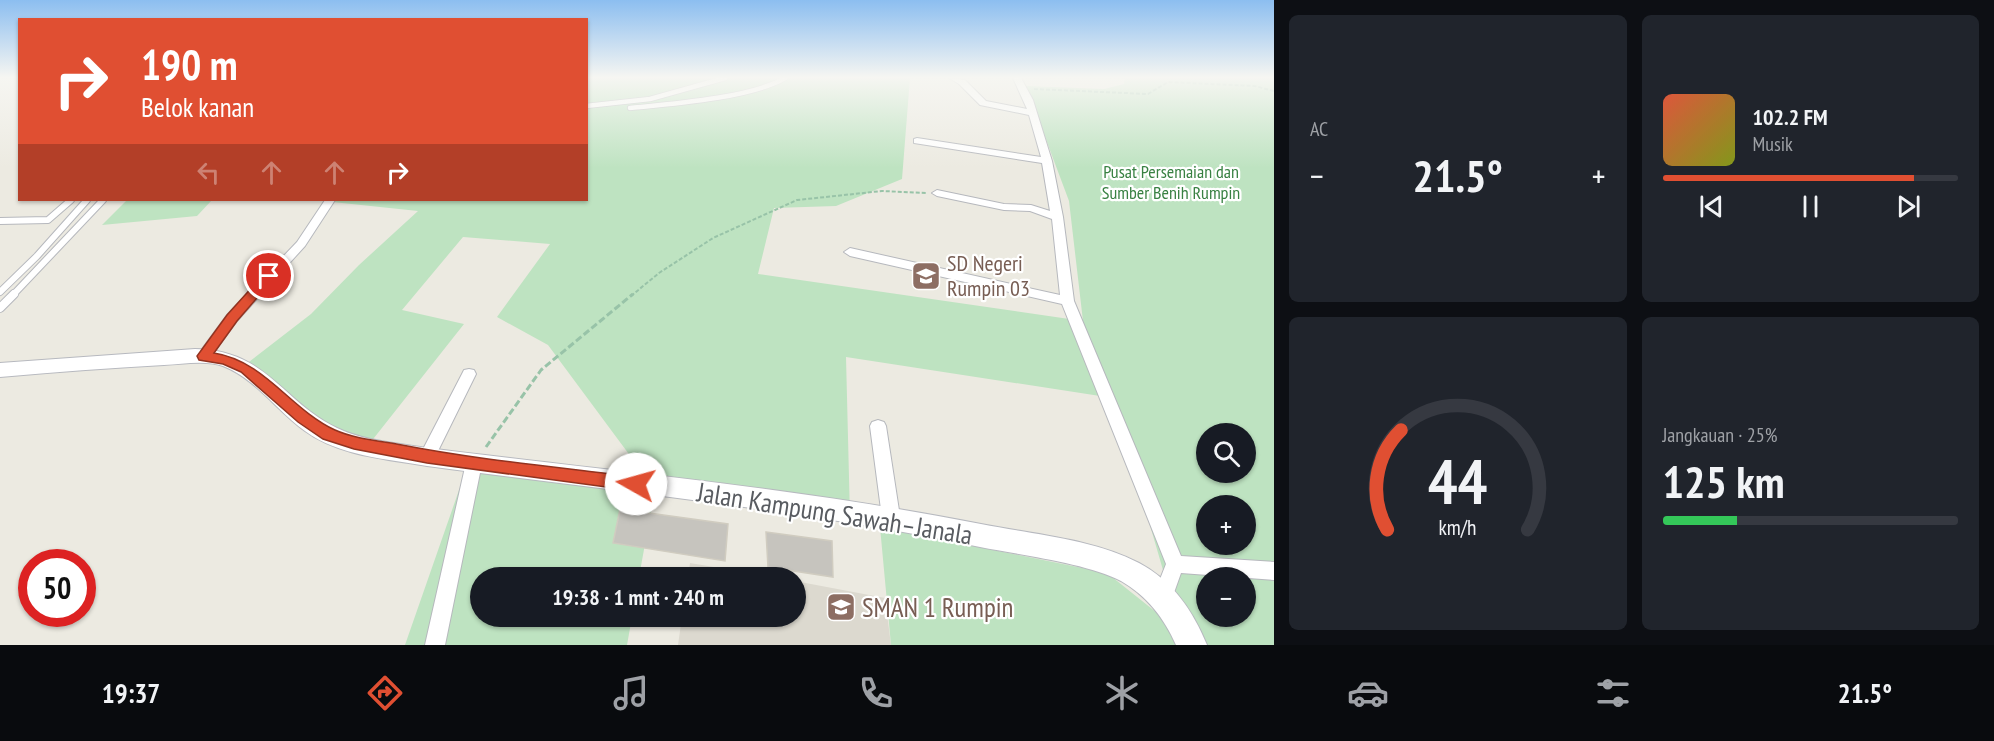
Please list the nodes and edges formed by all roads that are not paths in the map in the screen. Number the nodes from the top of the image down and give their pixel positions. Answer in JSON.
{"nodes":[{"id":1,"x":1008,"y":108,"type":"edge"},
{"id":2,"x":1031,"y":108,"type":"edge"},
{"id":3,"x":1033,"y":113,"type":"junction"},
{"id":4,"x":917,"y":141,"type":"dead end"},
{"id":5,"x":1047,"y":161,"type":"junction"},
{"id":6,"x":937,"y":193,"type":"road end"},
{"id":7,"x":70,"y":201,"type":"edge"},
{"id":8,"x":86,"y":201,"type":"edge"},
{"id":9,"x":102,"y":201,"type":"edge"},
{"id":10,"x":329,"y":201,"type":"edge"},
{"id":11,"x":1057,"y":217,"type":"junction"},
{"id":12,"x":0,"y":221,"type":"edge"},
{"id":13,"x":850,"y":252,"type":"dead end"},
{"id":14,"x":0,"y":292,"type":"edge"},
{"id":15,"x":1067,"y":301,"type":"junction"},
{"id":16,"x":0,"y":308,"type":"edge"},
{"id":17,"x":204,"y":356,"type":"junction"},
{"id":18,"x":0,"y":370,"type":"edge"},
{"id":19,"x":469,"y":374,"type":"dead end"},
{"id":20,"x":878,"y":426,"type":"dead end"},
{"id":21,"x":427,"y":457,"type":"junction"},
{"id":22,"x":474,"y":463,"type":"junction"},
{"id":23,"x":891,"y":518,"type":"junction"},
{"id":24,"x":1175,"y":564,"type":"junction"},
{"id":25,"x":1274,"y":571,"type":"edge"},
{"id":26,"x":1163,"y":597,"type":"junction"},
{"id":27,"x":435,"y":645,"type":"edge"},
{"id":28,"x":1192,"y":645,"type":"edge"}],
"edges":[{"from":1,"to":3,"type":"street"},
{"from":2,"to":3,"type":"street"},
{"from":3,"to":5,"type":"street"},
{"from":4,"to":5,"type":"street"},
{"from":5,"to":11,"type":"street"},
{"from":6,"to":11,"type":"street"},
{"from":7,"to":12,"type":"lane"},
{"from":8,"to":14,"type":"lane"},
{"from":9,"to":16,"type":"lane"},
{"from":10,"to":17,"type":"street"},
{"from":11,"to":15,"type":"street"},
{"from":13,"to":15,"type":"street"},
{"from":15,"to":24,"type":"street"},
{"from":17,"to":18,"type":"main road","name":"Jalan Kampung Sawah–Janala"},
{"from":17,"to":21,"type":"main road","name":"Jalan Kampung Sawah–Janala"},
{"from":19,"to":21,"type":"street"},
{"from":20,"to":23,"type":"street"},
{"from":21,"to":22,"type":"main road","name":"Jalan Kampung Sawah–Janala"},
{"from":22,"to":23,"type":"main road","name":"Jalan Kampung Sawah–Janala"},
{"from":22,"to":27,"type":"street"},
{"from":23,"to":26,"type":"main road","name":"Jalan Kampung Sawah–Janala"},
{"from":24,"to":25,"type":"street"},
{"from":24,"to":26,"type":"street"},
{"from":26,"to":28,"type":"main road","name":"Jalan Kampung Sawah–Janala"}]}
